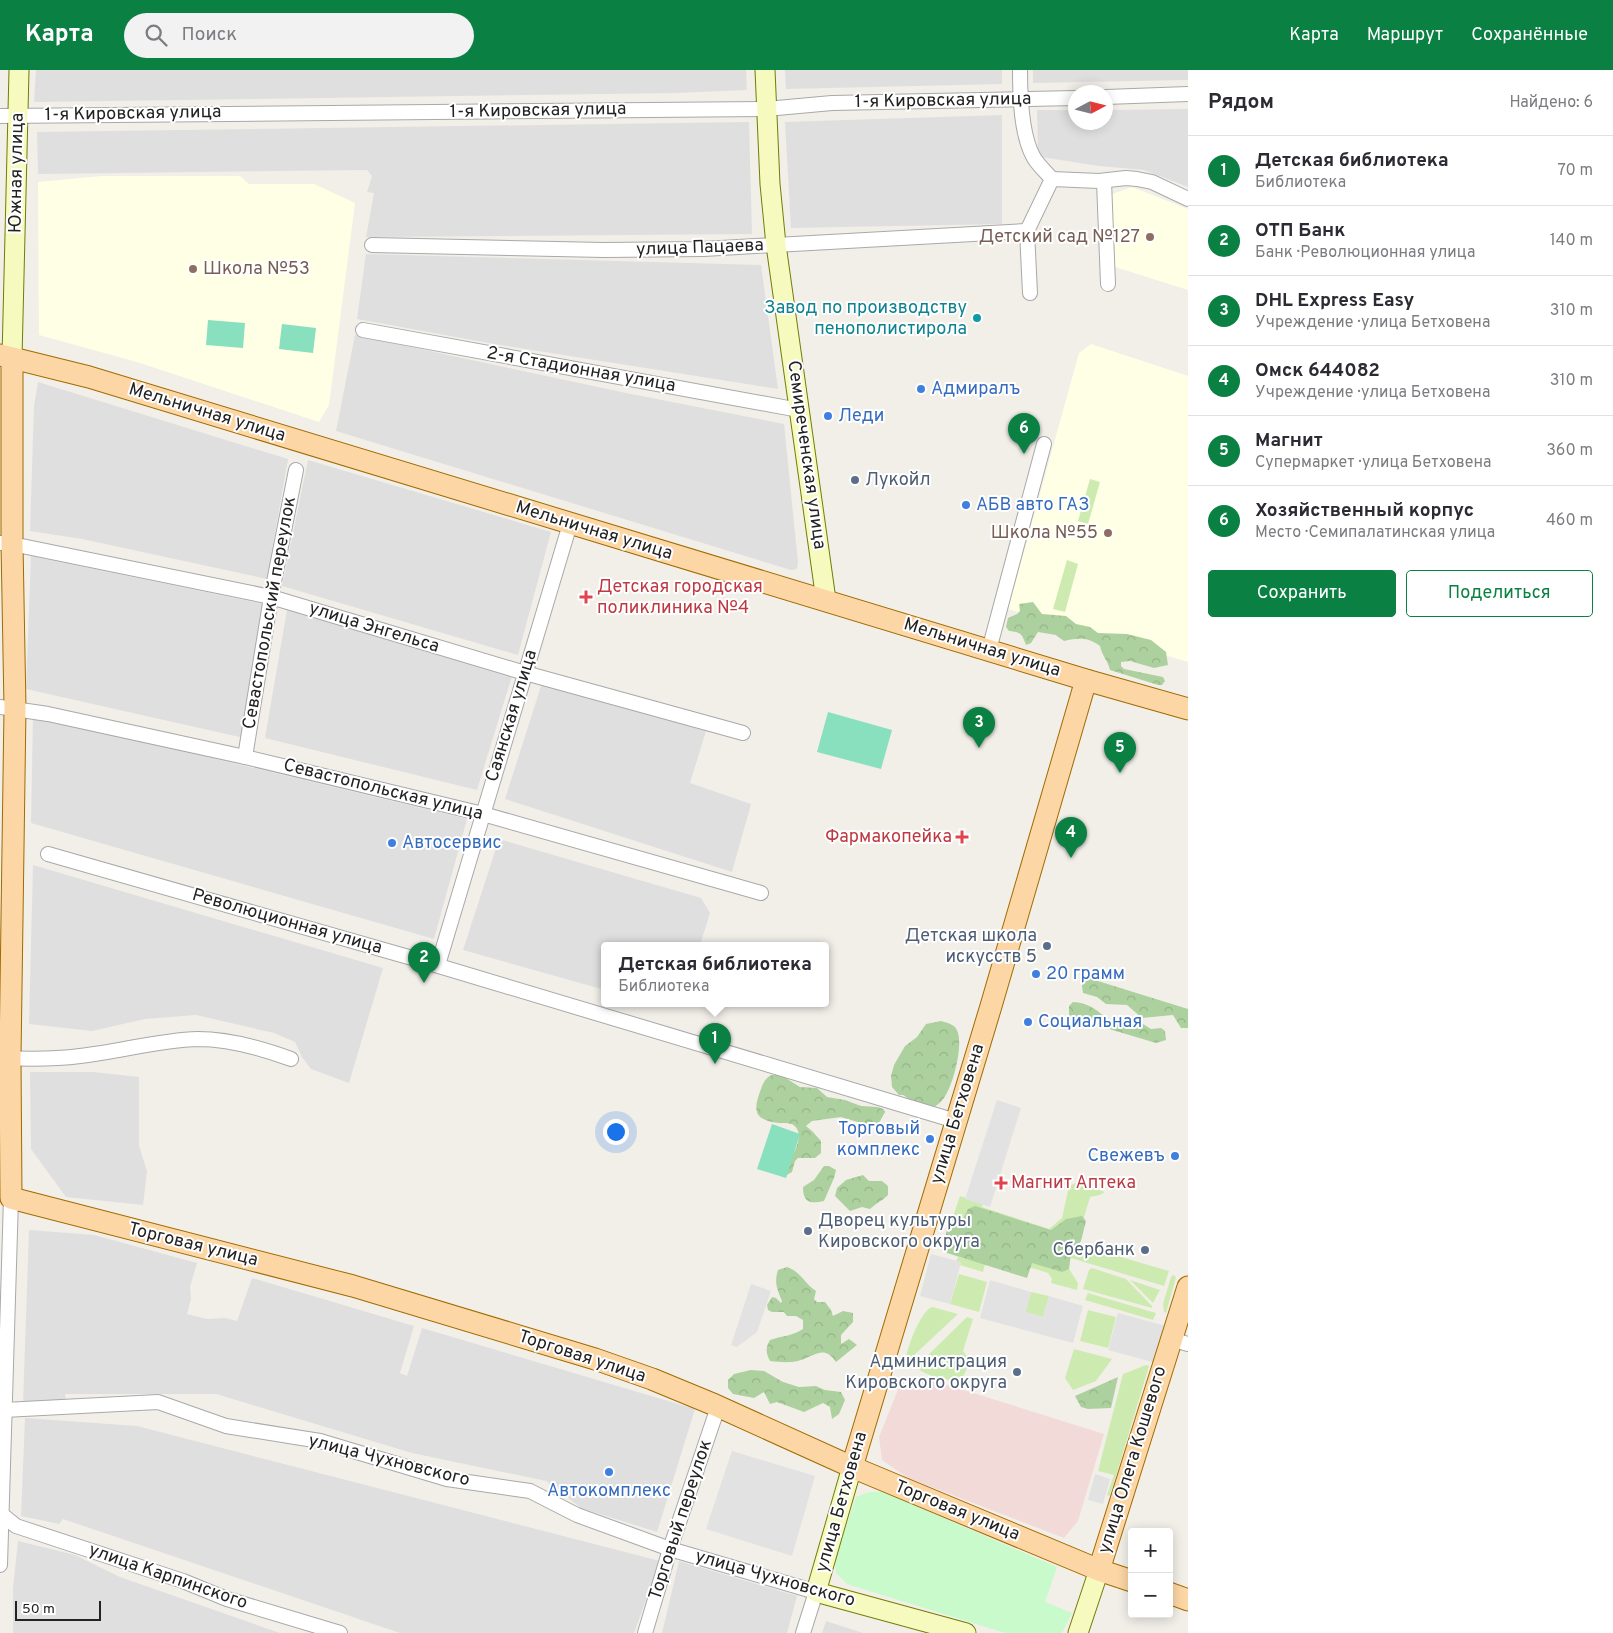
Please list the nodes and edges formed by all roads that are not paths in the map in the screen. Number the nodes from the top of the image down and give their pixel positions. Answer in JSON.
{"nodes":[{"id":1,"x":19,"y":70,"type":"edge"},
{"id":2,"x":765,"y":70,"type":"edge"},
{"id":3,"x":1020,"y":70,"type":"edge"},
{"id":4,"x":1188,"y":94,"type":"edge"},
{"id":5,"x":1113,"y":97,"type":"edge"},
{"id":6,"x":1068,"y":98,"type":"edge"},
{"id":7,"x":1021,"y":100,"type":"junction"},
{"id":8,"x":766,"y":109,"type":"junction"},
{"id":9,"x":9,"y":116,"type":"edge"},
{"id":10,"x":1052,"y":179,"type":"junction"},
{"id":11,"x":1104,"y":181,"type":"junction"},
{"id":12,"x":1188,"y":199,"type":"edge"},
{"id":13,"x":1027,"y":231,"type":"junction"},
{"id":14,"x":372,"y":245,"type":"dead end"},
{"id":15,"x":776,"y":245,"type":"junction"},
{"id":16,"x":1108,"y":284,"type":"dead end"},
{"id":17,"x":1030,"y":293,"type":"dead end"},
{"id":18,"x":363,"y":330,"type":"dead end"},
{"id":19,"x":6,"y":356,"type":"edge"},
{"id":20,"x":800,"y":410,"type":"junction"},
{"id":21,"x":1044,"y":444,"type":"dead end"},
{"id":22,"x":296,"y":470,"type":"dead end"},
{"id":23,"x":570,"y":524,"type":"junction"},
{"id":24,"x":6,"y":543,"type":"edge"},
{"id":25,"x":270,"y":597,"type":"junction"},
{"id":26,"x":826,"y":600,"type":"junction"},
{"id":27,"x":989,"y":650,"type":"junction"},
{"id":28,"x":525,"y":673,"type":"junction"},
{"id":29,"x":1086,"y":680,"type":"junction"},
{"id":30,"x":8,"y":708,"type":"edge"},
{"id":31,"x":1188,"y":709,"type":"edge"},
{"id":32,"x":743,"y":733,"type":"dead end"},
{"id":33,"x":245,"y":757,"type":"junction"},
{"id":34,"x":483,"y":814,"type":"junction"},
{"id":35,"x":48,"y":854,"type":"dead end"},
{"id":36,"x":761,"y":893,"type":"dead end"},
{"id":37,"x":438,"y":965,"type":"junction"},
{"id":38,"x":5,"y":1058,"type":"edge"},
{"id":39,"x":291,"y":1059,"type":"dead end"},
{"id":40,"x":956,"y":1121,"type":"junction"},
{"id":41,"x":10,"y":1198,"type":"junction"},
{"id":42,"x":5,"y":1243,"type":"edge"},
{"id":43,"x":1188,"y":1287,"type":"edge"},
{"id":44,"x":1180,"y":1342,"type":"edge"},
{"id":45,"x":3,"y":1368,"type":"edge"},
{"id":46,"x":718,"y":1407,"type":"junction"},
{"id":47,"x":4,"y":1410,"type":"junction"},
{"id":48,"x":852,"y":1467,"type":"junction"},
{"id":49,"x":1,"y":1513,"type":"edge"},
{"id":50,"x":670,"y":1548,"type":"junction"},
{"id":51,"x":0,"y":1565,"type":"edge"},
{"id":52,"x":1099,"y":1570,"type":"junction"},
{"id":53,"x":1128,"y":1580,"type":"edge"},
{"id":54,"x":816,"y":1592,"type":"junction"},
{"id":55,"x":1173,"y":1594,"type":"edge"},
{"id":56,"x":1188,"y":1600,"type":"edge"},
{"id":57,"x":340,"y":1633,"type":"edge"},
{"id":58,"x":645,"y":1633,"type":"edge"},
{"id":59,"x":803,"y":1633,"type":"edge"},
{"id":60,"x":966,"y":1633,"type":"edge"},
{"id":61,"x":1078,"y":1633,"type":"edge"}],
"edges":[{"from":1,"to":9,"type":"street","name":"Южная улица"},
{"from":2,"to":8,"type":"street","name":"Семиреченская улица"},
{"from":3,"to":7,"type":"street"},
{"from":4,"to":5,"type":"street"},
{"from":6,"to":7,"type":"street","name":"1-я Кировская улица"},
{"from":7,"to":8,"type":"street","name":"1-я Кировская улица"},
{"from":7,"to":10,"type":"street"},
{"from":8,"to":9,"type":"street","name":"1-я Кировская улица"},
{"from":8,"to":15,"type":"street","name":"Семиреченская улица"},
{"from":9,"to":19,"type":"street","name":"Южная улица"},
{"from":10,"to":11,"type":"street"},
{"from":10,"to":13,"type":"street"},
{"from":11,"to":12,"type":"street"},
{"from":11,"to":16,"type":"street"},
{"from":13,"to":15,"type":"street","name":"улица Пацаева"},
{"from":13,"to":17,"type":"street"},
{"from":14,"to":15,"type":"street","name":"улица Пацаева"},
{"from":15,"to":20,"type":"street","name":"Семиреченская улица"},
{"from":18,"to":20,"type":"street","name":"2-я Стадионная улица"},
{"from":19,"to":23,"type":"main road","name":"Мельничная улица"},
{"from":19,"to":24,"type":"main road","name":"Южная улица"},
{"from":20,"to":26,"type":"street","name":"Семиреченская улица"},
{"from":21,"to":27,"type":"street"},
{"from":22,"to":25,"type":"street","name":"Севастопольский переулок"},
{"from":23,"to":26,"type":"main road","name":"Мельничная улица"},
{"from":23,"to":28,"type":"street","name":"Саянская улица"},
{"from":24,"to":25,"type":"street","name":"улица Энгельса"},
{"from":24,"to":30,"type":"main road","name":"Южная улица"},
{"from":25,"to":28,"type":"street","name":"улица Энгельса"},
{"from":25,"to":33,"type":"street","name":"Севастопольский переулок"},
{"from":26,"to":27,"type":"main road","name":"Мельничная улица"},
{"from":27,"to":29,"type":"main road","name":"Мельничная улица"},
{"from":28,"to":32,"type":"street","name":"улица Энгельса"},
{"from":28,"to":34,"type":"street","name":"Саянская улица"},
{"from":29,"to":31,"type":"main road","name":"Мельничная улица"},
{"from":29,"to":40,"type":"main road","name":"улица Бетховена"},
{"from":30,"to":33,"type":"street","name":"Севастопольская улица"},
{"from":30,"to":38,"type":"main road","name":"Южная улица"},
{"from":33,"to":34,"type":"street","name":"Севастопольская улица"},
{"from":34,"to":36,"type":"street","name":"Севастопольская улица"},
{"from":34,"to":37,"type":"street","name":"Саянская улица"},
{"from":35,"to":37,"type":"street","name":"Революционная улица"},
{"from":37,"to":40,"type":"street","name":"Революционная улица"},
{"from":38,"to":39,"type":"street"},
{"from":38,"to":41,"type":"main road","name":"Южная улица"},
{"from":40,"to":48,"type":"main road","name":"улица Бетховена"},
{"from":41,"to":42,"type":"street","name":"Южная улица"},
{"from":41,"to":46,"type":"main road","name":"Торговая улица"},
{"from":42,"to":45,"type":"street","name":"Южная улица"},
{"from":43,"to":44,"type":"main road","name":"улица Олега Кошевого"},
{"from":44,"to":52,"type":"main road","name":"улица Олега Кошевого"},
{"from":45,"to":47,"type":"street","name":"Южная улица"},
{"from":46,"to":48,"type":"main road","name":"Торговая улица"},
{"from":46,"to":50,"type":"street","name":"Торговый переулок"},
{"from":47,"to":49,"type":"street","name":"Южная улица"},
{"from":47,"to":50,"type":"street","name":"улица Чухновского"},
{"from":48,"to":52,"type":"main road","name":"Торговая улица"},
{"from":48,"to":54,"type":"street","name":"улица Бетховена"},
{"from":49,"to":51,"type":"street","name":"Южная улица"},
{"from":49,"to":57,"type":"street","name":"улица Карпинского"},
{"from":50,"to":54,"type":"street","name":"улица Чухновского"},
{"from":50,"to":58,"type":"street","name":"Торговый переулок"},
{"from":52,"to":53,"type":"main road","name":"Торговая улица"},
{"from":52,"to":61,"type":"street","name":"улица Олега Кошевого"},
{"from":54,"to":59,"type":"street","name":"улица Бетховена"},
{"from":54,"to":60,"type":"street","name":"улица Чухновского"},
{"from":55,"to":56,"type":"main road"}]}
